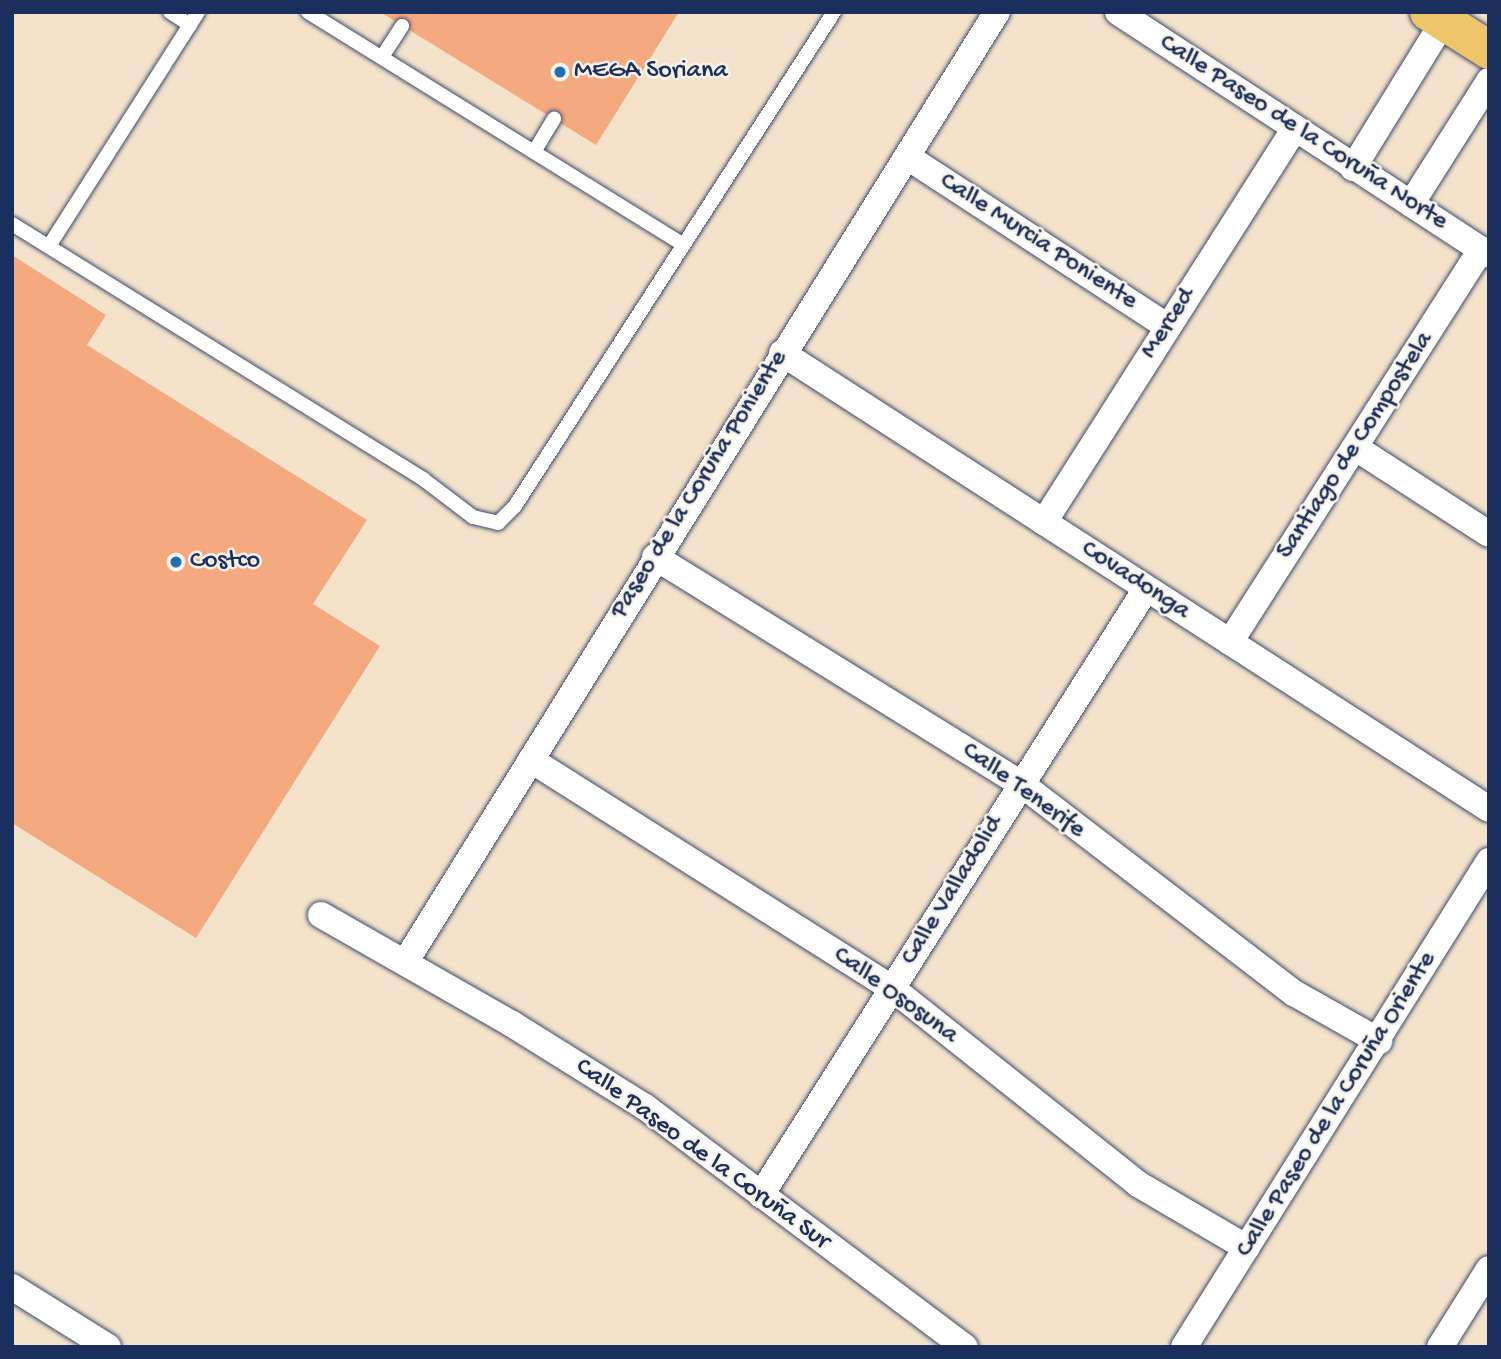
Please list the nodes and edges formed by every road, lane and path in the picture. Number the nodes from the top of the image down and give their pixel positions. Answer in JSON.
{"nodes":[{"id":1,"x":170,"y":12,"type":"edge"},
{"id":2,"x":308,"y":12,"type":"edge"},
{"id":3,"x":834,"y":12,"type":"edge"},
{"id":4,"x":998,"y":12,"type":"edge"},
{"id":5,"x":1118,"y":12,"type":"edge"},
{"id":6,"x":1436,"y":17,"type":"edge"},
{"id":7,"x":194,"y":18,"type":"edge"},
{"id":8,"x":402,"y":26,"type":"dead end"},
{"id":9,"x":1489,"y":50,"type":"edge"},
{"id":10,"x":382,"y":58,"type":"junction"},
{"id":11,"x":1489,"y":81,"type":"edge"},
{"id":12,"x":554,"y":119,"type":"dead end"},
{"id":13,"x":1295,"y":128,"type":"junction"},
{"id":14,"x":534,"y":152,"type":"junction"},
{"id":15,"x":909,"y":158,"type":"junction"},
{"id":16,"x":1353,"y":168,"type":"junction"},
{"id":17,"x":1411,"y":204,"type":"junction"},
{"id":18,"x":12,"y":224,"type":"edge"},
{"id":19,"x":684,"y":245,"type":"junction"},
{"id":20,"x":49,"y":246,"type":"junction"},
{"id":21,"x":1485,"y":252,"type":"edge"},
{"id":22,"x":1167,"y":326,"type":"junction"},
{"id":23,"x":782,"y":353,"type":"junction"},
{"id":24,"x":1356,"y":448,"type":"junction"},
{"id":25,"x":1044,"y":522,"type":"junction"},
{"id":26,"x":1489,"y":534,"type":"edge"},
{"id":27,"x":655,"y":557,"type":"junction"},
{"id":28,"x":1146,"y":589,"type":"junction"},
{"id":29,"x":1230,"y":642,"type":"junction"},
{"id":30,"x":531,"y":760,"type":"junction"},
{"id":31,"x":1020,"y":783,"type":"junction"},
{"id":32,"x":1489,"y":808,"type":"edge"},
{"id":33,"x":1489,"y":861,"type":"edge"},
{"id":34,"x":321,"y":915,"type":"dead end"},
{"id":35,"x":406,"y":961,"type":"junction"},
{"id":36,"x":893,"y":989,"type":"junction"},
{"id":37,"x":1380,"y":1041,"type":"junction"},
{"id":38,"x":761,"y":1195,"type":"junction"},
{"id":39,"x":1247,"y":1248,"type":"junction"},
{"id":40,"x":1489,"y":1269,"type":"edge"},
{"id":41,"x":12,"y":1287,"type":"edge"},
{"id":42,"x":108,"y":1347,"type":"edge"},
{"id":43,"x":965,"y":1347,"type":"edge"},
{"id":44,"x":1184,"y":1347,"type":"edge"},
{"id":45,"x":1440,"y":1347,"type":"edge"}],
"edges":[{"from":1,"to":7,"type":"lane"},
{"from":2,"to":10,"type":"lane"},
{"from":3,"to":19,"type":"lane"},
{"from":4,"to":15,"type":"street","name":"Paseo de la Coruña Poniente"},
{"from":5,"to":13,"type":"street","name":"Calle Paseo de la Coruña Norte"},
{"from":6,"to":9,"type":"main road"},
{"from":6,"to":16,"type":"street"},
{"from":7,"to":20,"type":"lane"},
{"from":8,"to":10,"type":"lane"},
{"from":10,"to":14,"type":"lane"},
{"from":11,"to":17,"type":"street"},
{"from":12,"to":14,"type":"lane"},
{"from":13,"to":16,"type":"street","name":"Calle Paseo de la Coruña Norte"},
{"from":13,"to":22,"type":"street","name":"Merced"},
{"from":14,"to":19,"type":"lane"},
{"from":15,"to":22,"type":"street","name":"Calle Murcia Poniente"},
{"from":15,"to":23,"type":"street","name":"Paseo de la Coruña Poniente"},
{"from":16,"to":17,"type":"street","name":"Calle Paseo de la Coruña Norte"},
{"from":17,"to":21,"type":"street","name":"Calle Paseo de la Coruña Norte"},
{"from":18,"to":20,"type":"lane"},
{"from":19,"to":20,"type":"lane"},
{"from":21,"to":24,"type":"street","name":"Santiago de Compostela"},
{"from":22,"to":25,"type":"street","name":"Merced"},
{"from":23,"to":25,"type":"street","name":"Covadonga"},
{"from":23,"to":27,"type":"street","name":"Paseo de la Coruña Poniente"},
{"from":24,"to":26,"type":"street"},
{"from":24,"to":29,"type":"street","name":"Santiago de Compostela"},
{"from":25,"to":28,"type":"street","name":"Covadonga"},
{"from":27,"to":30,"type":"street","name":"Paseo de la Coruña Poniente"},
{"from":27,"to":31,"type":"street","name":"Calle Tenerife"},
{"from":28,"to":29,"type":"street","name":"Covadonga"},
{"from":28,"to":31,"type":"street","name":"Calle Valladolid"},
{"from":29,"to":32,"type":"street","name":"Covadonga"},
{"from":30,"to":35,"type":"street","name":"Paseo de la Coruña Poniente"},
{"from":30,"to":36,"type":"street","name":"Calle Ososuna"},
{"from":31,"to":36,"type":"street","name":"Calle Valladolid"},
{"from":31,"to":37,"type":"street","name":"Calle Tenerife"},
{"from":33,"to":37,"type":"street","name":"Calle Paseo de la Coruña Oriente"},
{"from":34,"to":35,"type":"street","name":"Calle Paseo de la Coruña Sur"},
{"from":35,"to":38,"type":"street","name":"Calle Paseo de la Coruña Sur"},
{"from":36,"to":38,"type":"street","name":"Calle Valladolid"},
{"from":36,"to":39,"type":"street","name":"Calle Ososuna"},
{"from":37,"to":39,"type":"street","name":"Calle Paseo de la Coruña Oriente"},
{"from":38,"to":43,"type":"street","name":"Calle Paseo de la Coruña Sur"},
{"from":39,"to":44,"type":"street","name":"Calle Paseo de la Coruña Oriente"},
{"from":40,"to":45,"type":"street"},
{"from":41,"to":42,"type":"street"}]}
